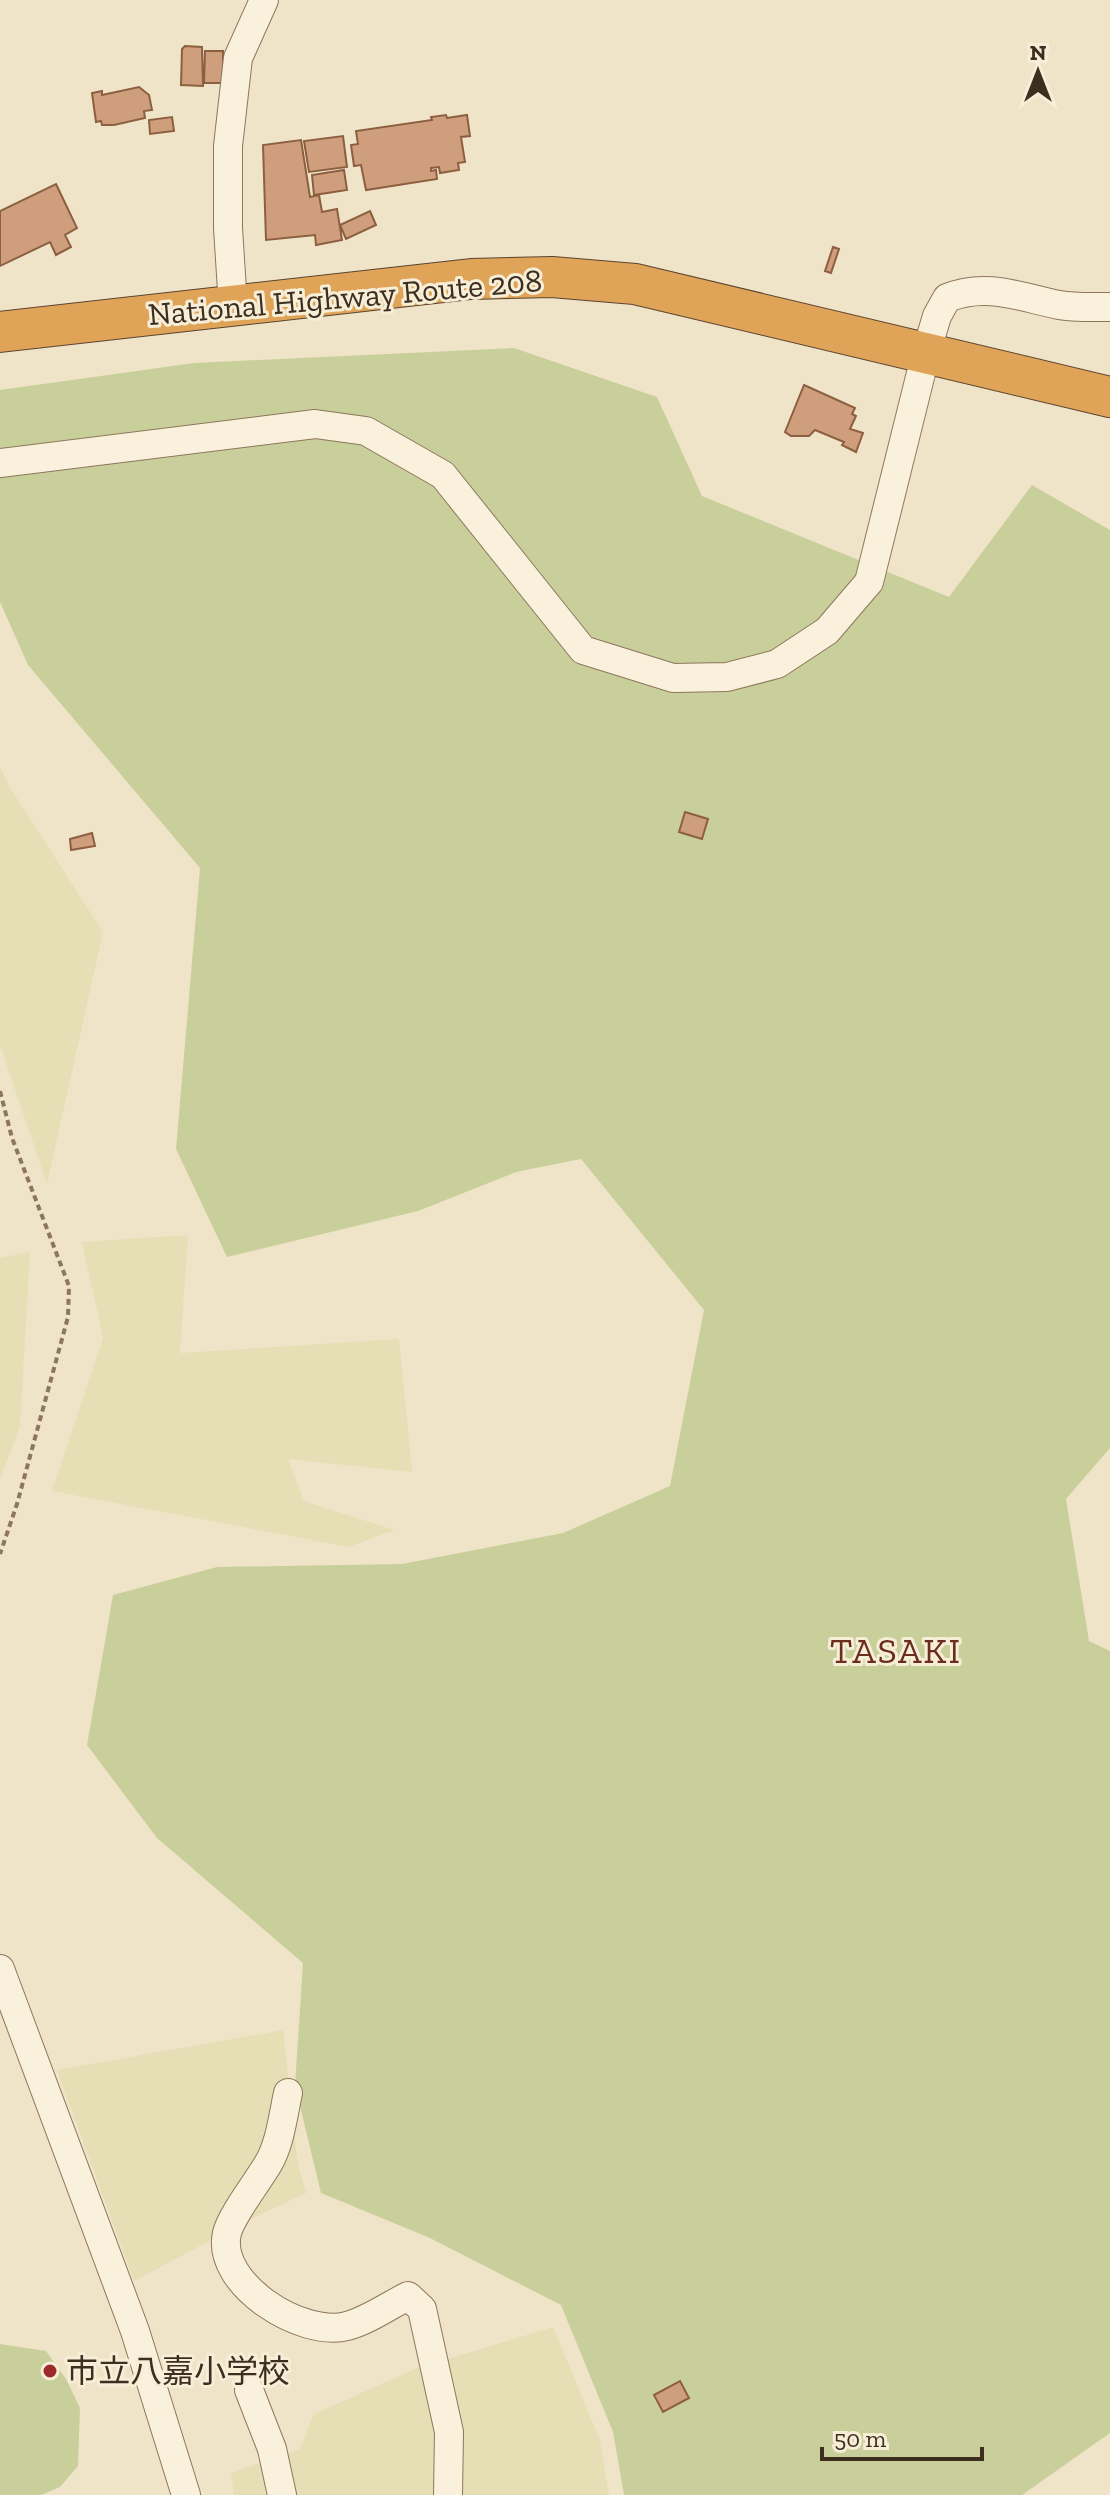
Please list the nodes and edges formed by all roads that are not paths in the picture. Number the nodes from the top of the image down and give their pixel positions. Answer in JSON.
{"nodes":[{"id":1,"x":264,"y":0,"type":"edge"},
{"id":2,"x":233,"y":306,"type":"junction"},
{"id":3,"x":1110,"y":307,"type":"edge"},
{"id":4,"x":0,"y":332,"type":"edge"},
{"id":5,"x":926,"y":353,"type":"junction"},
{"id":6,"x":1110,"y":397,"type":"edge"},
{"id":7,"x":0,"y":463,"type":"edge"},
{"id":8,"x":0,"y":1969,"type":"edge"},
{"id":9,"x":288,"y":2093,"type":"dead end"},
{"id":10,"x":249,"y":2390,"type":"dead end"},
{"id":11,"x":186,"y":2495,"type":"edge"},
{"id":12,"x":282,"y":2495,"type":"edge"},
{"id":13,"x":448,"y":2495,"type":"edge"}],
"edges":[{"from":1,"to":2,"type":"street"},
{"from":2,"to":4,"type":"highway","name":"National Highway Route 208"},
{"from":2,"to":5,"type":"highway","name":"National Highway Route 208"},
{"from":3,"to":5,"type":"street"},
{"from":5,"to":6,"type":"highway","name":"National Highway Route 208"},
{"from":5,"to":7,"type":"street"},
{"from":8,"to":11,"type":"street"},
{"from":9,"to":13,"type":"street"},
{"from":10,"to":12,"type":"street"}]}
